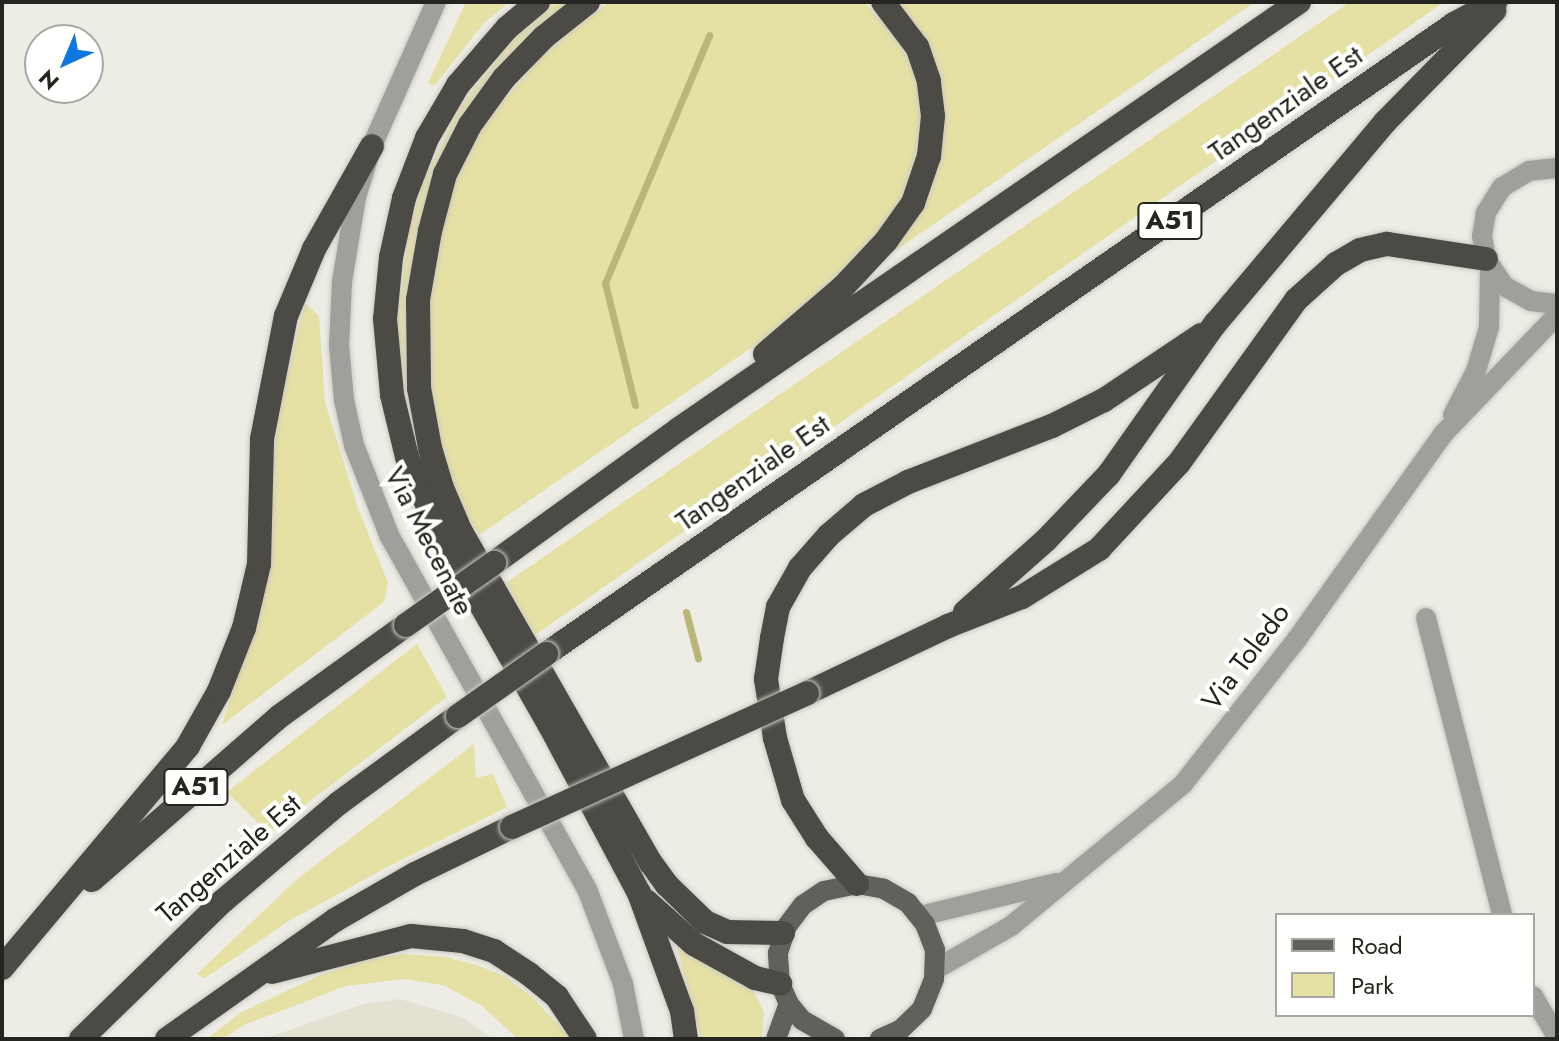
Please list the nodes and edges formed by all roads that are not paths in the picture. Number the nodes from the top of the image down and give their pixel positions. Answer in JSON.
{"nodes":[{"id":1,"x":436,"y":2,"type":"edge"},
{"id":2,"x":538,"y":2,"type":"edge"},
{"id":3,"x":588,"y":2,"type":"edge"},
{"id":4,"x":883,"y":2,"type":"edge"},
{"id":5,"x":1299,"y":2,"type":"edge"},
{"id":6,"x":1495,"y":2,"type":"edge"},
{"id":7,"x":1502,"y":2,"type":"edge"},
{"id":8,"x":372,"y":146,"type":"junction"},
{"id":9,"x":1557,"y":168,"type":"edge"},
{"id":10,"x":1488,"y":263,"type":"junction"},
{"id":11,"x":1557,"y":304,"type":"edge"},
{"id":12,"x":1557,"y":315,"type":"edge"},
{"id":13,"x":1215,"y":324,"type":"junction"},
{"id":14,"x":679,"y":429,"type":"junction"},
{"id":15,"x":1444,"y":433,"type":"junction"},
{"id":16,"x":1426,"y":618,"type":"dead end"},
{"id":17,"x":948,"y":626,"type":"junction"},
{"id":18,"x":1060,"y":882,"type":"junction"},
{"id":19,"x":857,"y":884,"type":"junction"},
{"id":20,"x":639,"y":893,"type":"junction"},
{"id":21,"x":1501,"y":913,"type":"edge"},
{"id":22,"x":920,"y":916,"type":"junction"},
{"id":23,"x":783,"y":933,"type":"junction"},
{"id":24,"x":2,"y":969,"type":"edge"},
{"id":25,"x":936,"y":969,"type":"junction"},
{"id":26,"x":254,"y":976,"type":"junction"},
{"id":27,"x":785,"y":994,"type":"junction"},
{"id":28,"x":1535,"y":999,"type":"edge"},
{"id":29,"x":633,"y":1037,"type":"edge"},
{"id":30,"x":1557,"y":1037,"type":"edge"},
{"id":31,"x":81,"y":1039,"type":"edge"},
{"id":32,"x":167,"y":1039,"type":"edge"},
{"id":33,"x":585,"y":1039,"type":"edge"},
{"id":34,"x":686,"y":1039,"type":"edge"},
{"id":35,"x":776,"y":1039,"type":"edge"},
{"id":36,"x":835,"y":1039,"type":"edge"},
{"id":37,"x":880,"y":1039,"type":"edge"}],
"edges":[{"from":1,"to":8,"type":"street","name":"Via Mecenate"},
{"from":2,"to":20,"type":"highway"},
{"from":3,"to":23,"type":"highway"},
{"from":4,"to":14,"type":"highway"},
{"from":5,"to":14,"type":"highway","number":"A51"},
{"from":6,"to":31,"type":"highway","name":"Tangenziale Est","number":"A51","bridge":true},
{"from":7,"to":13,"type":"highway"},
{"from":8,"to":24,"type":"highway"},
{"from":8,"to":29,"type":"street","name":"Via Mecenate"},
{"from":9,"to":10,"type":"street"},
{"from":10,"to":11,"type":"street"},
{"from":10,"to":15,"type":"street"},
{"from":10,"to":17,"type":"highway"},
{"from":12,"to":15,"type":"street"},
{"from":13,"to":17,"type":"highway"},
{"from":13,"to":19,"type":"highway"},
{"from":14,"to":24,"type":"highway","number":"A51","bridge":true},
{"from":15,"to":18,"type":"street","name":"Via Toledo"},
{"from":16,"to":21,"type":"street"},
{"from":17,"to":26,"type":"highway","bridge":true},
{"from":18,"to":22,"type":"street"},
{"from":18,"to":25,"type":"street"},
{"from":19,"to":22,"type":"main road"},
{"from":19,"to":23,"type":"main road"},
{"from":20,"to":27,"type":"highway"},
{"from":20,"to":34,"type":"highway"},
{"from":22,"to":25,"type":"main road"},
{"from":23,"to":27,"type":"main road"},
{"from":25,"to":37,"type":"main road"},
{"from":26,"to":32,"type":"highway"},
{"from":26,"to":33,"type":"highway"},
{"from":27,"to":35,"type":"main road"},
{"from":27,"to":36,"type":"main road"},
{"from":28,"to":30,"type":"street"}]}
